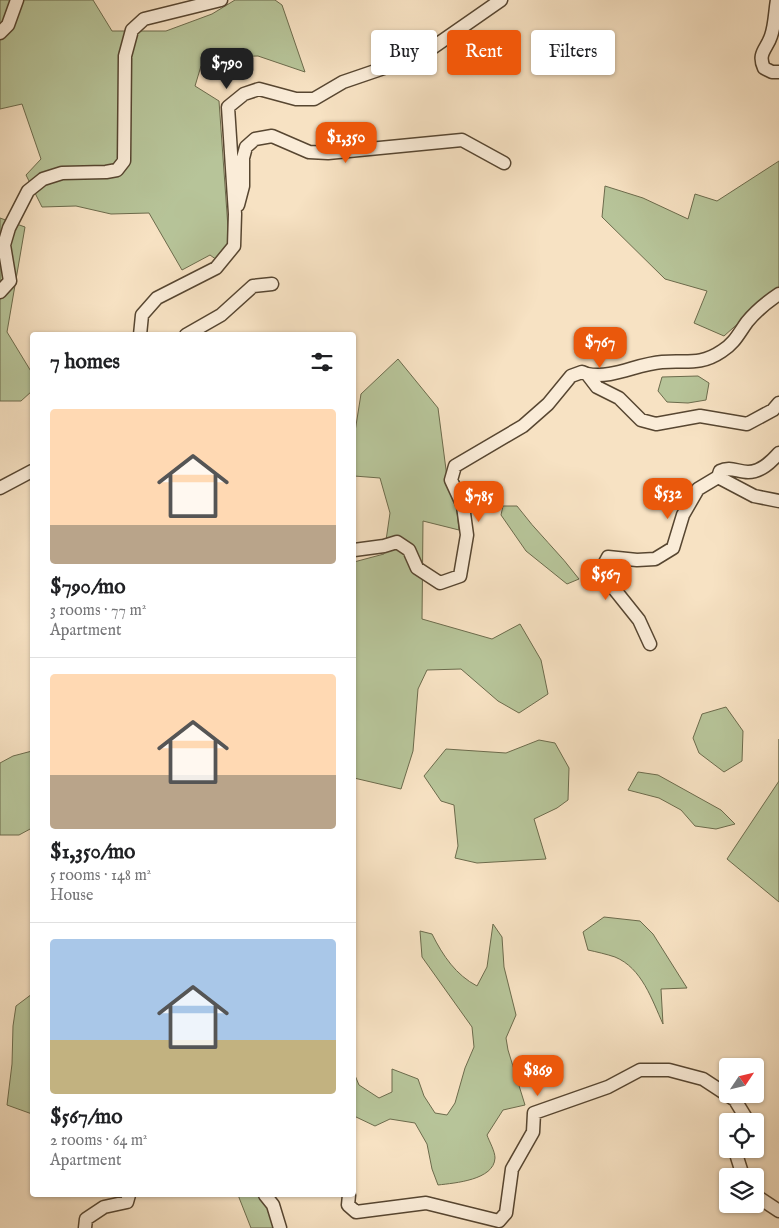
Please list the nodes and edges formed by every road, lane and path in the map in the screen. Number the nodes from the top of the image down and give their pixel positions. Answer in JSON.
{"nodes":[{"id":1,"x":17,"y":0,"type":"edge"},
{"id":2,"x":221,"y":0,"type":"edge"},
{"id":3,"x":501,"y":0,"type":"edge"},
{"id":4,"x":777,"y":0,"type":"edge"},
{"id":5,"x":0,"y":32,"type":"edge"},
{"id":6,"x":779,"y":72,"type":"edge"},
{"id":7,"x":504,"y":163,"type":"dead end"},
{"id":8,"x":235,"y":214,"type":"junction"},
{"id":9,"x":272,"y":284,"type":"dead end"},
{"id":10,"x":0,"y":292,"type":"edge"},
{"id":11,"x":779,"y":294,"type":"edge"},
{"id":12,"x":140,"y":332,"type":"edge"},
{"id":13,"x":191,"y":332,"type":"edge"},
{"id":14,"x":587,"y":374,"type":"junction"},
{"id":15,"x":779,"y":403,"type":"edge"},
{"id":16,"x":779,"y":453,"type":"edge"},
{"id":17,"x":30,"y":472,"type":"edge"},
{"id":18,"x":718,"y":477,"type":"junction"},
{"id":19,"x":0,"y":488,"type":"edge"},
{"id":20,"x":779,"y":501,"type":"edge"},
{"id":21,"x":356,"y":550,"type":"edge"},
{"id":22,"x":650,"y":644,"type":"dead end"},
{"id":23,"x":742,"y":1113,"type":"edge"},
{"id":24,"x":128,"y":1197,"type":"edge"},
{"id":25,"x":267,"y":1197,"type":"edge"},
{"id":26,"x":348,"y":1197,"type":"edge"},
{"id":27,"x":764,"y":1201,"type":"edge"},
{"id":28,"x":779,"y":1211,"type":"edge"},
{"id":29,"x":85,"y":1228,"type":"edge"},
{"id":30,"x":280,"y":1228,"type":"edge"}],
"edges":[{"from":1,"to":5,"type":"street"},
{"from":2,"to":10,"type":"street"},
{"from":3,"to":8,"type":"street"},
{"from":4,"to":6,"type":"street"},
{"from":7,"to":8,"type":"street"},
{"from":8,"to":12,"type":"street"},
{"from":9,"to":13,"type":"street"},
{"from":11,"to":14,"type":"street"},
{"from":14,"to":15,"type":"street"},
{"from":14,"to":21,"type":"street"},
{"from":16,"to":18,"type":"street"},
{"from":17,"to":19,"type":"street"},
{"from":18,"to":20,"type":"street"},
{"from":18,"to":22,"type":"street"},
{"from":23,"to":26,"type":"street"},
{"from":24,"to":29,"type":"street"},
{"from":25,"to":30,"type":"street"},
{"from":27,"to":28,"type":"street"}]}
